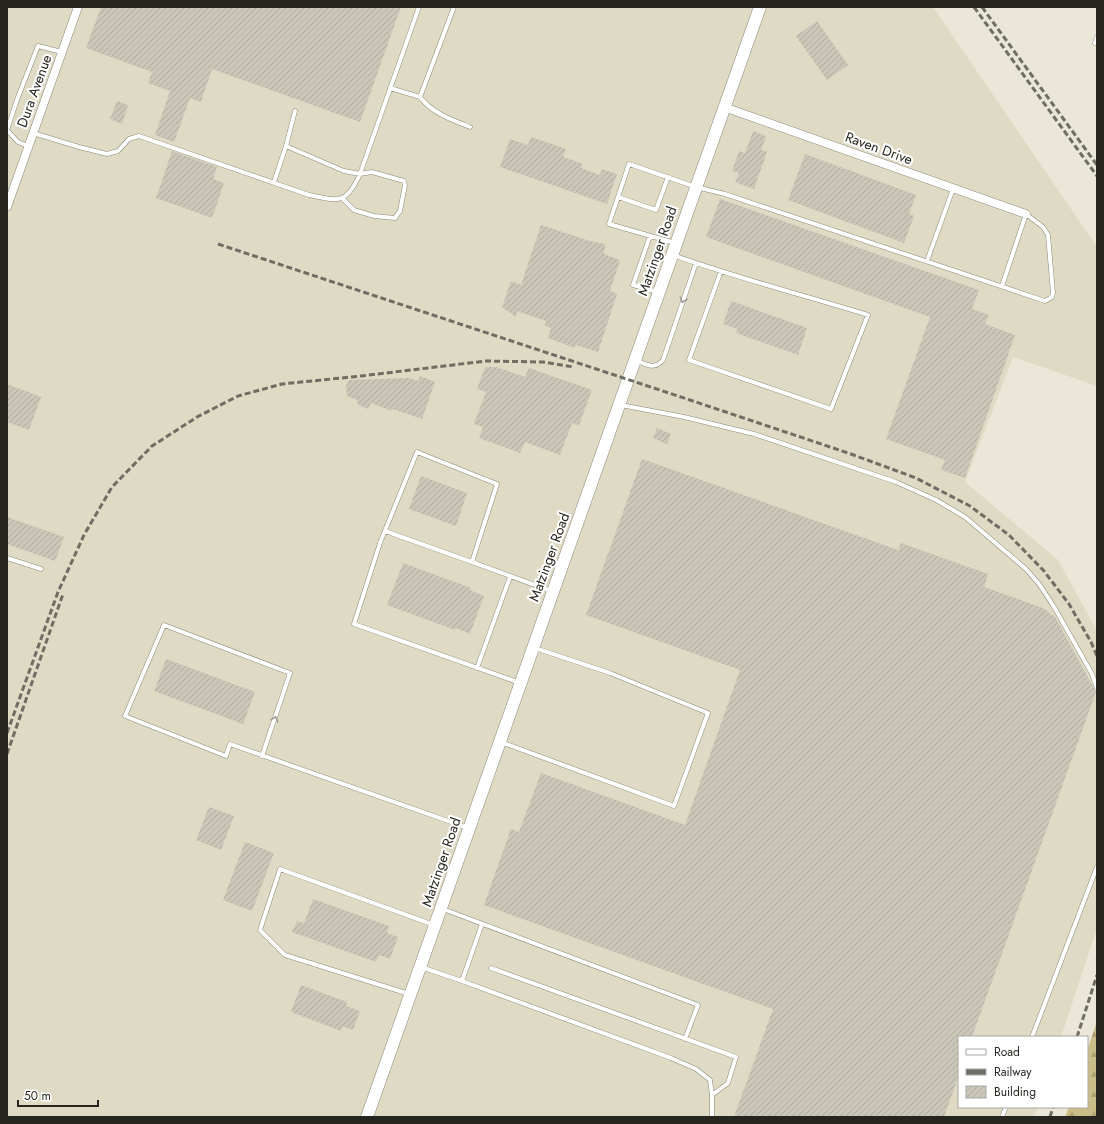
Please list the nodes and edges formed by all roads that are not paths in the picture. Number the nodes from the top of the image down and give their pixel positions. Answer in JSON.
{"nodes":[{"id":1,"x":78,"y":7,"type":"edge"},
{"id":2,"x":419,"y":7,"type":"edge"},
{"id":3,"x":454,"y":7,"type":"edge"},
{"id":4,"x":760,"y":7,"type":"edge"},
{"id":5,"x":1097,"y":36,"type":"edge"},
{"id":6,"x":1095,"y":43,"type":"dead end"},
{"id":7,"x":62,"y":52,"type":"junction"},
{"id":8,"x":390,"y":88,"type":"junction"},
{"id":9,"x":420,"y":97,"type":"junction"},
{"id":10,"x":724,"y":107,"type":"junction"},
{"id":11,"x":295,"y":110,"type":"dead end"},
{"id":12,"x":470,"y":127,"type":"dead end"},
{"id":13,"x":33,"y":133,"type":"junction"},
{"id":14,"x":29,"y":146,"type":"junction"},
{"id":15,"x":286,"y":146,"type":"junction"},
{"id":16,"x":360,"y":174,"type":"junction"},
{"id":17,"x":668,"y":177,"type":"junction"},
{"id":18,"x":274,"y":182,"type":"junction"},
{"id":19,"x":696,"y":186,"type":"junction"},
{"id":20,"x":954,"y":189,"type":"junction"},
{"id":21,"x":618,"y":197,"type":"junction"},
{"id":22,"x":342,"y":198,"type":"junction"},
{"id":23,"x":7,"y":207,"type":"edge"},
{"id":24,"x":1026,"y":214,"type":"junction"},
{"id":25,"x":650,"y":236,"type":"junction"},
{"id":26,"x":674,"y":249,"type":"junction"},
{"id":27,"x":927,"y":261,"type":"junction"},
{"id":28,"x":696,"y":263,"type":"junction"},
{"id":29,"x":721,"y":271,"type":"junction"},
{"id":30,"x":1002,"y":286,"type":"junction"},
{"id":31,"x":658,"y":292,"type":"junction"},
{"id":32,"x":635,"y":360,"type":"junction"},
{"id":33,"x":619,"y":405,"type":"junction"},
{"id":34,"x":385,"y":531,"type":"junction"},
{"id":35,"x":7,"y":558,"type":"edge"},
{"id":36,"x":472,"y":562,"type":"junction"},
{"id":37,"x":41,"y":569,"type":"dead end"},
{"id":38,"x":510,"y":577,"type":"junction"},
{"id":39,"x":552,"y":591,"type":"junction"},
{"id":40,"x":533,"y":648,"type":"junction"},
{"id":41,"x":477,"y":668,"type":"junction"},
{"id":42,"x":520,"y":683,"type":"junction"},
{"id":43,"x":1097,"y":688,"type":"edge"},
{"id":44,"x":500,"y":741,"type":"junction"},
{"id":45,"x":262,"y":756,"type":"junction"},
{"id":46,"x":469,"y":828,"type":"junction"},
{"id":47,"x":1097,"y":867,"type":"edge"},
{"id":48,"x":441,"y":908,"type":"junction"},
{"id":49,"x":482,"y":924,"type":"junction"},
{"id":50,"x":435,"y":925,"type":"junction"},
{"id":51,"x":420,"y":967,"type":"junction"},
{"id":52,"x":491,"y":968,"type":"dead end"},
{"id":53,"x":462,"y":981,"type":"junction"},
{"id":54,"x":410,"y":994,"type":"junction"},
{"id":55,"x":1032,"y":1036,"type":"edge"},
{"id":56,"x":685,"y":1039,"type":"junction"},
{"id":57,"x":712,"y":1095,"type":"junction"},
{"id":58,"x":367,"y":1117,"type":"edge"},
{"id":59,"x":712,"y":1117,"type":"edge"}],
"edges":[{"from":1,"to":7,"type":"street","name":"Dura Avenue"},
{"from":2,"to":8,"type":"lane"},
{"from":3,"to":9,"type":"lane"},
{"from":4,"to":10,"type":"street","name":"Matzinger Road"},
{"from":5,"to":6,"type":"lane"},
{"from":7,"to":13,"type":"street","name":"Dura Avenue"},
{"from":7,"to":14,"type":"lane"},
{"from":8,"to":9,"type":"lane"},
{"from":8,"to":16,"type":"lane"},
{"from":9,"to":12,"type":"lane"},
{"from":10,"to":19,"type":"street","name":"Matzinger Road"},
{"from":10,"to":20,"type":"street","name":"Raven Drive"},
{"from":11,"to":15,"type":"lane"},
{"from":13,"to":14,"type":"street","name":"Dura Avenue"},
{"from":13,"to":18,"type":"lane"},
{"from":14,"to":23,"type":"street","name":"Dura Avenue"},
{"from":15,"to":16,"type":"lane"},
{"from":15,"to":18,"type":"lane"},
{"from":16,"to":22,"type":"lane"},
{"from":16,"to":22,"type":"lane"},
{"from":17,"to":19,"type":"lane"},
{"from":17,"to":21,"type":"lane"},
{"from":17,"to":21,"type":"lane"},
{"from":18,"to":22,"type":"lane"},
{"from":19,"to":26,"type":"street","name":"Matzinger Road"},
{"from":19,"to":27,"type":"lane"},
{"from":20,"to":24,"type":"street","name":"Raven Drive"},
{"from":20,"to":27,"type":"lane"},
{"from":21,"to":25,"type":"lane"},
{"from":24,"to":30,"type":"lane"},
{"from":24,"to":30,"type":"lane"},
{"from":25,"to":26,"type":"lane"},
{"from":25,"to":31,"type":"lane"},
{"from":26,"to":28,"type":"lane"},
{"from":26,"to":31,"type":"street","name":"Matzinger Road"},
{"from":27,"to":30,"type":"lane"},
{"from":28,"to":29,"type":"lane"},
{"from":28,"to":32,"type":"lane","one_way":true},
{"from":29,"to":29,"type":"lane"},
{"from":31,"to":32,"type":"street","name":"Matzinger Road"},
{"from":32,"to":33,"type":"street","name":"Matzinger Road"},
{"from":33,"to":39,"type":"street","name":"Matzinger Road"},
{"from":33,"to":43,"type":"lane"},
{"from":34,"to":36,"type":"lane"},
{"from":34,"to":36,"type":"lane"},
{"from":34,"to":41,"type":"lane"},
{"from":35,"to":37,"type":"lane"},
{"from":36,"to":38,"type":"lane"},
{"from":38,"to":39,"type":"lane"},
{"from":38,"to":41,"type":"lane"},
{"from":39,"to":40,"type":"street","name":"Matzinger Road"},
{"from":40,"to":42,"type":"street","name":"Matzinger Road"},
{"from":40,"to":44,"type":"lane"},
{"from":41,"to":42,"type":"lane"},
{"from":42,"to":44,"type":"street","name":"Matzinger Road"},
{"from":44,"to":46,"type":"street","name":"Matzinger Road"},
{"from":45,"to":45,"type":"lane","one_way":true},
{"from":45,"to":46,"type":"lane"},
{"from":46,"to":48,"type":"street","name":"Matzinger Road"},
{"from":47,"to":55,"type":"lane"},
{"from":48,"to":49,"type":"lane"},
{"from":48,"to":50,"type":"street","name":"Matzinger Road"},
{"from":49,"to":53,"type":"lane"},
{"from":49,"to":56,"type":"lane"},
{"from":50,"to":51,"type":"street","name":"Matzinger Road"},
{"from":50,"to":54,"type":"lane"},
{"from":51,"to":53,"type":"lane"},
{"from":51,"to":54,"type":"street","name":"Matzinger Road"},
{"from":52,"to":56,"type":"lane"},
{"from":53,"to":57,"type":"lane"},
{"from":54,"to":58,"type":"street","name":"Matzinger Road"},
{"from":56,"to":57,"type":"lane"},
{"from":57,"to":59,"type":"lane"}]}
